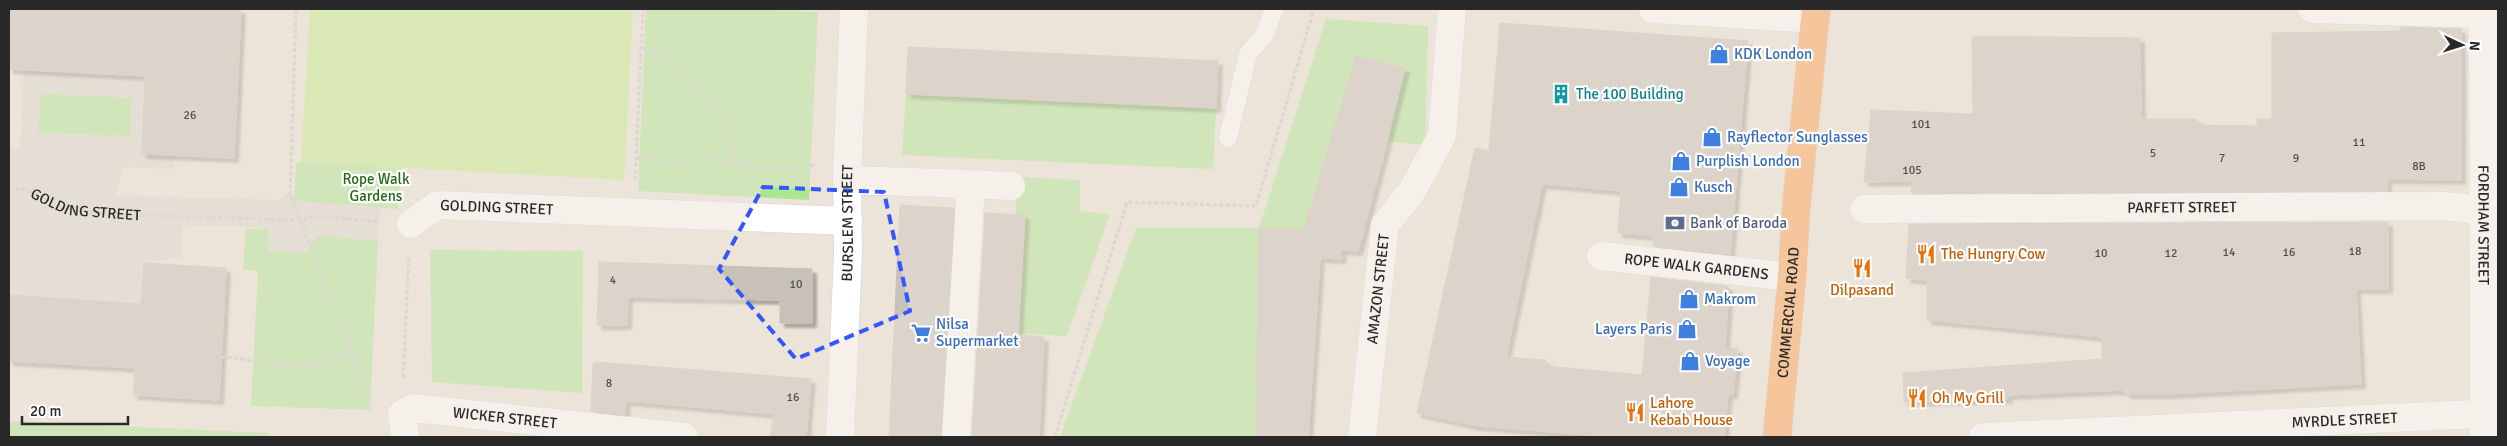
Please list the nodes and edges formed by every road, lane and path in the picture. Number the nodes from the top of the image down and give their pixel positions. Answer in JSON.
{"nodes":[{"id":1,"x":296,"y":9,"type":"edge"},
{"id":2,"x":643,"y":9,"type":"edge"},
{"id":3,"x":854,"y":9,"type":"edge"},
{"id":4,"x":1274,"y":9,"type":"edge"},
{"id":5,"x":1314,"y":9,"type":"edge"},
{"id":6,"x":1452,"y":9,"type":"edge"},
{"id":7,"x":1653,"y":9,"type":"edge"},
{"id":8,"x":2312,"y":9,"type":"edge"},
{"id":9,"x":2491,"y":12,"type":"edge"},
{"id":10,"x":1815,"y":14,"type":"edge"},
{"id":11,"x":642,"y":48,"type":"junction"},
{"id":12,"x":1228,"y":138,"type":"dead end"},
{"id":13,"x":636,"y":158,"type":"junction"},
{"id":14,"x":736,"y":161,"type":"junction"},
{"id":15,"x":847,"y":172,"type":"junction"},
{"id":16,"x":971,"y":184,"type":"junction"},
{"id":17,"x":1011,"y":186,"type":"dead end"},
{"id":18,"x":9,"y":189,"type":"edge"},
{"id":19,"x":1864,"y":209,"type":"dead end"},
{"id":20,"x":2490,"y":212,"type":"edge"},
{"id":21,"x":633,"y":214,"type":"junction"},
{"id":22,"x":300,"y":220,"type":"junction"},
{"id":23,"x":848,"y":221,"type":"junction"},
{"id":24,"x":411,"y":224,"type":"junction"},
{"id":25,"x":1601,"y":256,"type":"dead end"},
{"id":26,"x":1792,"y":277,"type":"junction"},
{"id":27,"x":352,"y":351,"type":"junction"},
{"id":28,"x":221,"y":357,"type":"dead end"},
{"id":29,"x":407,"y":420,"type":"edge"},
{"id":30,"x":2489,"y":421,"type":"edge"},
{"id":31,"x":684,"y":437,"type":"edge"},
{"id":32,"x":840,"y":437,"type":"edge"},
{"id":33,"x":956,"y":437,"type":"edge"},
{"id":34,"x":1055,"y":437,"type":"edge"},
{"id":35,"x":1363,"y":437,"type":"edge"},
{"id":36,"x":1777,"y":437,"type":"edge"},
{"id":37,"x":1983,"y":437,"type":"edge"},
{"id":38,"x":2010,"y":437,"type":"edge"}],
"edges":[{"from":1,"to":22,"type":"path"},
{"from":2,"to":11,"type":"path"},
{"from":3,"to":15,"type":"street","name":"BURSLEM STREET"},
{"from":4,"to":12,"type":"lane"},
{"from":5,"to":34,"type":"path"},
{"from":6,"to":35,"type":"street","name":"AMAZON STREET"},
{"from":7,"to":10,"type":"street"},
{"from":8,"to":9,"type":"street"},
{"from":9,"to":20,"type":"street","name":"FORDHAM STREET"},
{"from":10,"to":26,"type":"highway","name":"COMMERCIAL ROAD"},
{"from":11,"to":13,"type":"path"},
{"from":11,"to":14,"type":"path"},
{"from":13,"to":14,"type":"path"},
{"from":13,"to":21,"type":"path"},
{"from":14,"to":15,"type":"path"},
{"from":15,"to":16,"type":"street"},
{"from":15,"to":23,"type":"street","name":"BURSLEM STREET"},
{"from":16,"to":17,"type":"street"},
{"from":16,"to":33,"type":"street"},
{"from":18,"to":22,"type":"path","name":"GOLDING STREET"},
{"from":19,"to":20,"type":"street","name":"PARFETT STREET"},
{"from":20,"to":30,"type":"street","name":"FORDHAM STREET"},
{"from":21,"to":23,"type":"street","name":"GOLDING STREET"},
{"from":21,"to":24,"type":"street","name":"GOLDING STREET"},
{"from":22,"to":24,"type":"path","name":"GOLDING STREET"},
{"from":22,"to":27,"type":"path"},
{"from":23,"to":32,"type":"street","name":"BURSLEM STREET"},
{"from":24,"to":29,"type":"path"},
{"from":25,"to":26,"type":"street","name":"ROPE WALK GARDENS"},
{"from":26,"to":36,"type":"highway","name":"COMMERCIAL ROAD"},
{"from":27,"to":28,"type":"path"},
{"from":27,"to":29,"type":"path"},
{"from":29,"to":31,"type":"street","name":"WICKER STREET"},
{"from":30,"to":38,"type":"street","name":"MYRDLE STREET"},
{"from":37,"to":38,"type":"street","name":"MYRDLE STREET"}]}
